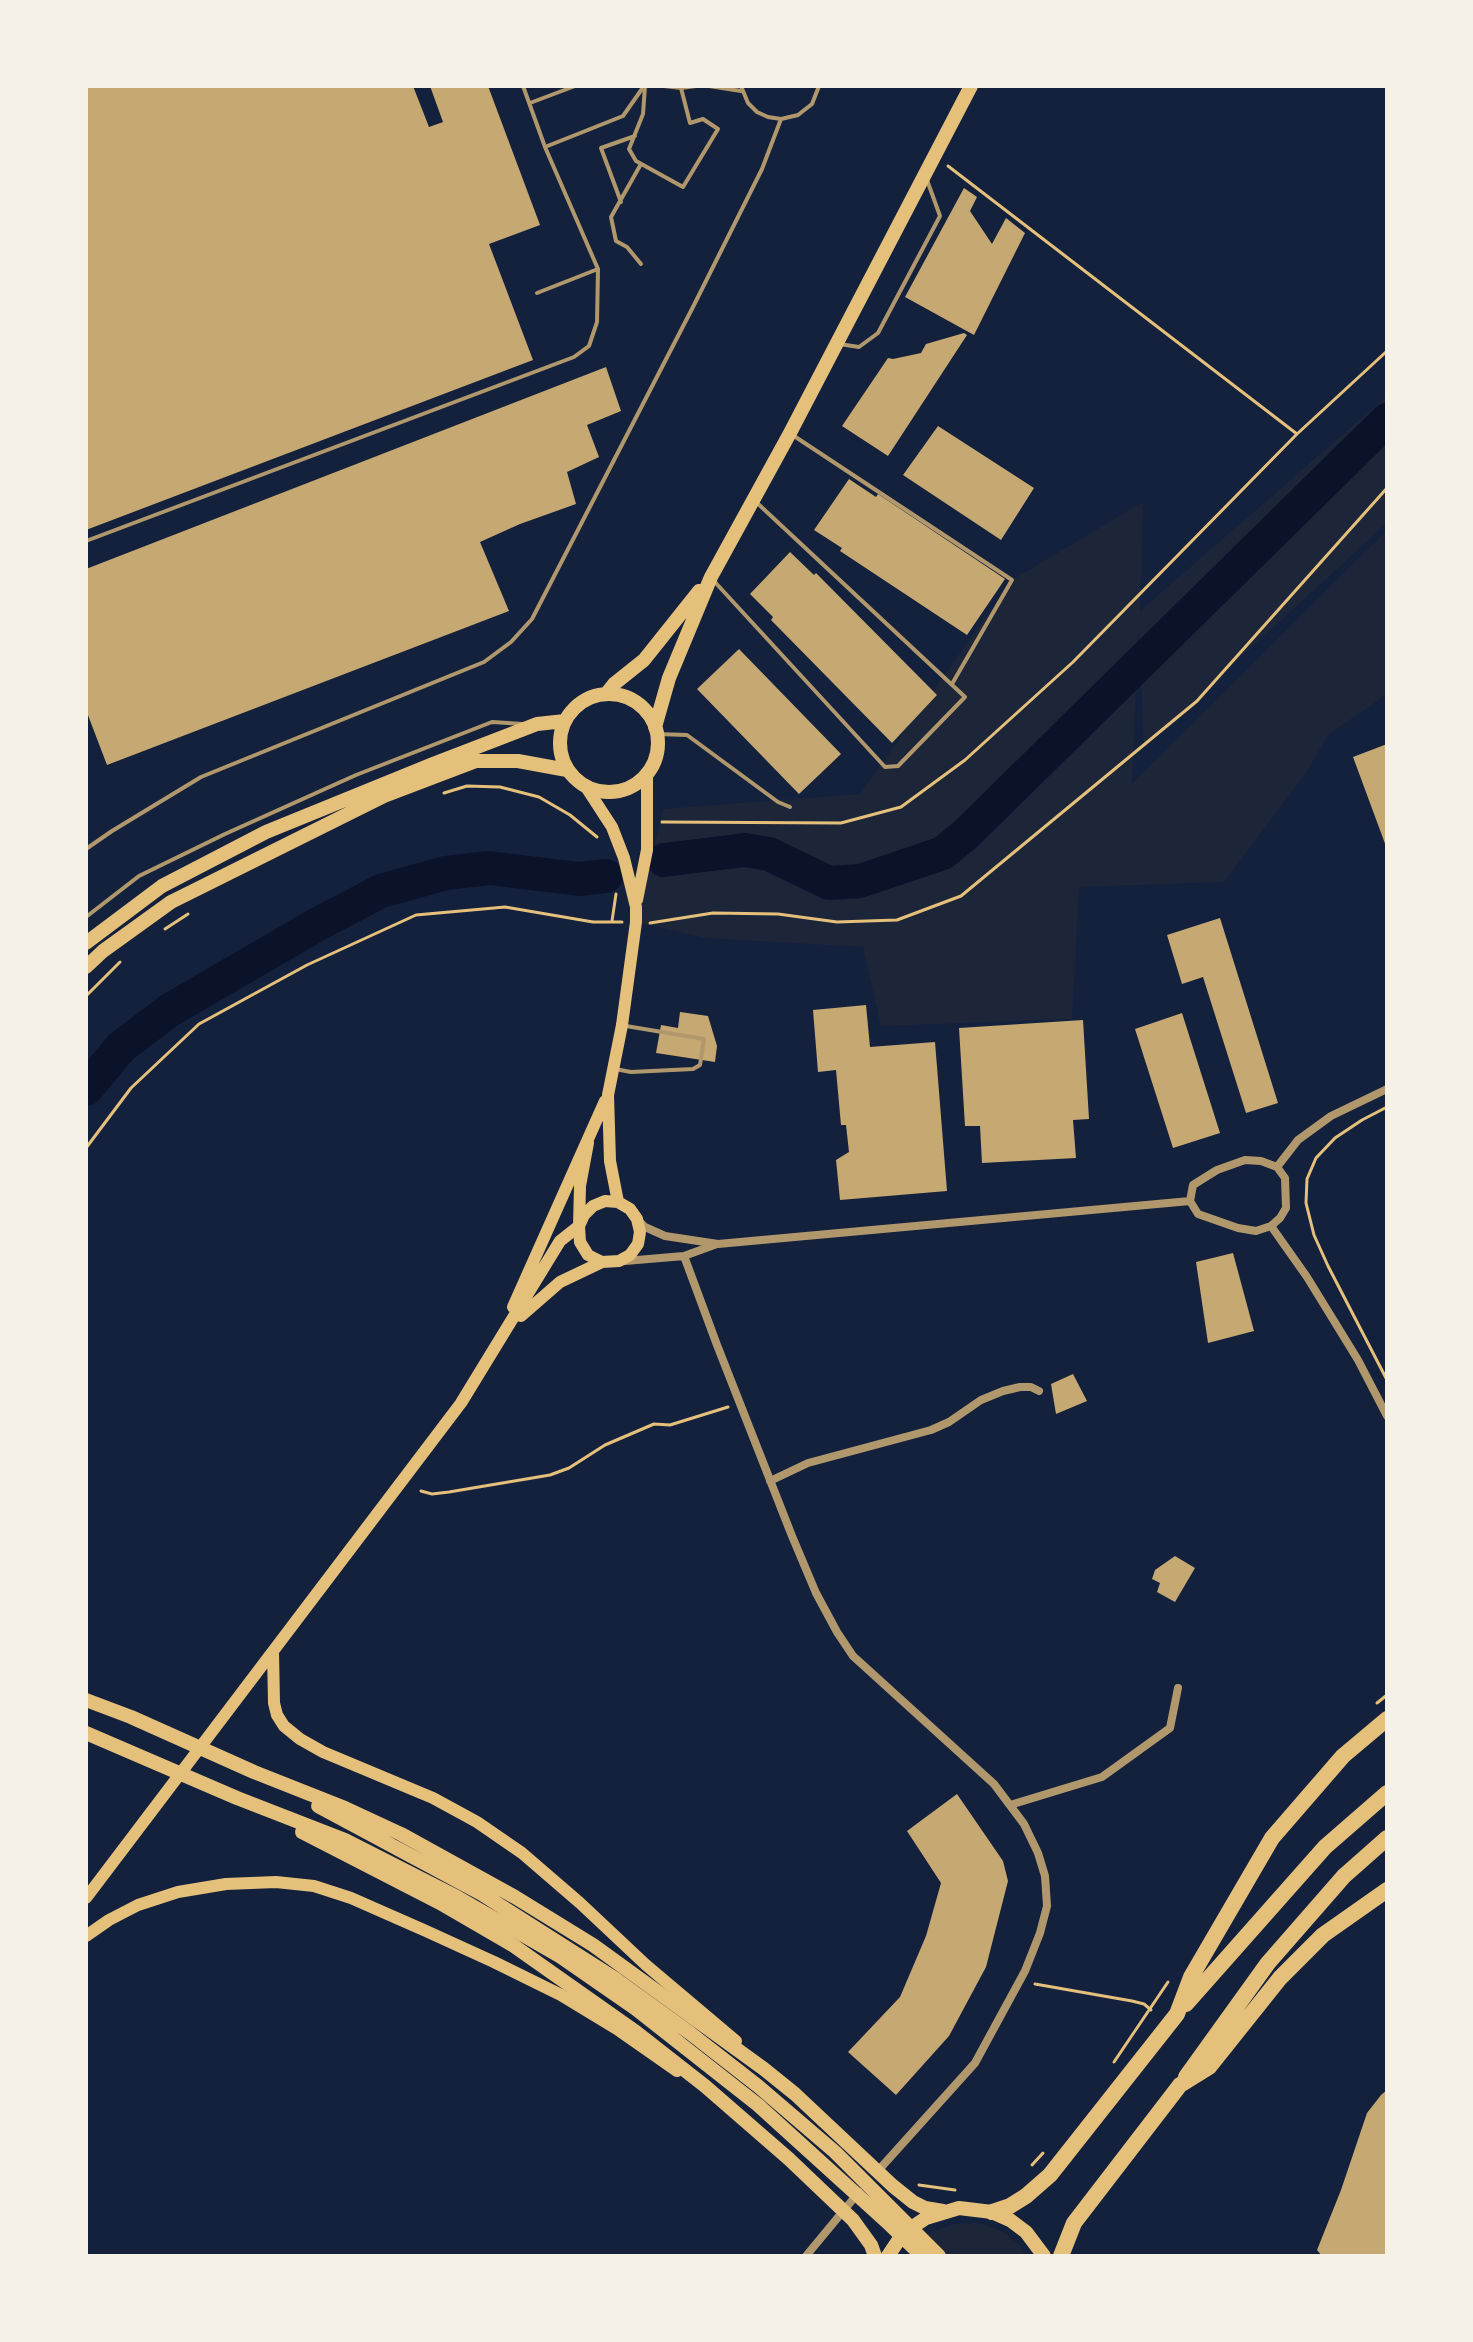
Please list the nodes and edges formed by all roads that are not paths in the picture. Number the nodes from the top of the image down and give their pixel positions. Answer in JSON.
{"nodes":[{"id":1,"x":523,"y":86,"type":"edge"},
{"id":2,"x":575,"y":86,"type":"edge"},
{"id":3,"x":644,"y":86,"type":"edge"},
{"id":4,"x":664,"y":86,"type":"edge"},
{"id":5,"x":696,"y":86,"type":"edge"},
{"id":6,"x":709,"y":86,"type":"edge"},
{"id":7,"x":819,"y":86,"type":"edge"},
{"id":8,"x":971,"y":86,"type":"edge"},
{"id":9,"x":681,"y":88,"type":"edge"},
{"id":10,"x":741,"y":89,"type":"edge"},
{"id":11,"x":530,"y":103,"type":"junction"},
{"id":12,"x":781,"y":119,"type":"junction"},
{"id":13,"x":635,"y":136,"type":"junction"},
{"id":14,"x":545,"y":147,"type":"junction"},
{"id":15,"x":641,"y":164,"type":"junction"},
{"id":16,"x":925,"y":176,"type":"junction"},
{"id":17,"x":621,"y":202,"type":"junction"},
{"id":18,"x":641,"y":264,"type":"dead end"},
{"id":19,"x":598,"y":269,"type":"junction"},
{"id":20,"x":537,"y":293,"type":"dead end"},
{"id":21,"x":837,"y":343,"type":"junction"},
{"id":22,"x":790,"y":433,"type":"junction"},
{"id":23,"x":754,"y":500,"type":"junction"},
{"id":24,"x":86,"y":541,"type":"edge"},
{"id":25,"x":711,"y":577,"type":"junction"},
{"id":26,"x":952,"y":684,"type":"junction"},
{"id":27,"x":606,"y":694,"type":"junction"},
{"id":28,"x":565,"y":721,"type":"junction"},
{"id":29,"x":537,"y":724,"type":"junction"},
{"id":30,"x":656,"y":731,"type":"junction"},
{"id":31,"x":567,"y":770,"type":"junction"},
{"id":32,"x":647,"y":774,"type":"junction"},
{"id":33,"x":586,"y":787,"type":"junction"},
{"id":34,"x":790,"y":807,"type":"dead end"},
{"id":35,"x":86,"y":849,"type":"edge"},
{"id":36,"x":636,"y":907,"type":"junction"},
{"id":37,"x":86,"y":917,"type":"edge"},
{"id":38,"x":86,"y":943,"type":"edge"},
{"id":39,"x":86,"y":967,"type":"edge"},
{"id":40,"x":622,"y":1025,"type":"junction"},
{"id":41,"x":613,"y":1069,"type":"junction"},
{"id":42,"x":1387,"y":1089,"type":"edge"},
{"id":43,"x":608,"y":1095,"type":"junction"},
{"id":44,"x":588,"y":1143,"type":"junction"},
{"id":45,"x":1277,"y":1167,"type":"junction"},
{"id":46,"x":1190,"y":1201,"type":"junction"},
{"id":47,"x":618,"y":1202,"type":"junction"},
{"id":48,"x":637,"y":1219,"type":"junction"},
{"id":49,"x":579,"y":1226,"type":"junction"},
{"id":50,"x":1271,"y":1226,"type":"junction"},
{"id":51,"x":718,"y":1244,"type":"junction"},
{"id":52,"x":684,"y":1256,"type":"junction"},
{"id":53,"x":619,"y":1261,"type":"junction"},
{"id":54,"x":602,"y":1262,"type":"junction"},
{"id":55,"x":509,"y":1326,"type":"junction"},
{"id":56,"x":1039,"y":1391,"type":"dead end"},
{"id":57,"x":1387,"y":1416,"type":"edge"},
{"id":58,"x":770,"y":1481,"type":"junction"},
{"id":59,"x":273,"y":1652,"type":"junction"},
{"id":60,"x":1178,"y":1688,"type":"dead end"},
{"id":61,"x":86,"y":1700,"type":"edge"},
{"id":62,"x":1387,"y":1719,"type":"edge"},
{"id":63,"x":86,"y":1733,"type":"edge"},
{"id":64,"x":254,"y":1772,"type":"junction"},
{"id":65,"x":1387,"y":1793,"type":"edge"},
{"id":66,"x":237,"y":1798,"type":"junction"},
{"id":67,"x":1010,"y":1805,"type":"junction"},
{"id":68,"x":1387,"y":1838,"type":"edge"},
{"id":69,"x":417,"y":1868,"type":"junction"},
{"id":70,"x":1387,"y":1890,"type":"edge"},
{"id":71,"x":86,"y":1898,"type":"edge"},
{"id":72,"x":86,"y":1936,"type":"edge"},
{"id":73,"x":1177,"y":2014,"type":"junction"},
{"id":74,"x":764,"y":2069,"type":"junction"},
{"id":75,"x":1180,"y":2085,"type":"junction"},
{"id":76,"x":705,"y":2086,"type":"junction"},
{"id":77,"x":943,"y":2211,"type":"junction"},
{"id":78,"x":992,"y":2212,"type":"junction"},
{"id":79,"x":806,"y":2256,"type":"edge"},
{"id":80,"x":875,"y":2256,"type":"edge"},
{"id":81,"x":888,"y":2256,"type":"edge"},
{"id":82,"x":922,"y":2256,"type":"edge"},
{"id":83,"x":939,"y":2256,"type":"edge"},
{"id":84,"x":1044,"y":2256,"type":"edge"},
{"id":85,"x":1061,"y":2256,"type":"edge"}],
"edges":[{"from":1,"to":11,"type":"lane"},
{"from":2,"to":11,"type":"lane"},
{"from":3,"to":13,"type":"lane"},
{"from":3,"to":14,"type":"lane"},
{"from":4,"to":9,"type":"lane"},
{"from":5,"to":9,"type":"lane"},
{"from":6,"to":10,"type":"lane"},
{"from":7,"to":12,"type":"lane"},
{"from":8,"to":16,"type":"main road"},
{"from":9,"to":15,"type":"lane"},
{"from":10,"to":12,"type":"lane"},
{"from":11,"to":14,"type":"lane"},
{"from":12,"to":35,"type":"lane"},
{"from":13,"to":15,"type":"lane"},
{"from":13,"to":17,"type":"lane"},
{"from":14,"to":19,"type":"lane"},
{"from":15,"to":17,"type":"lane"},
{"from":16,"to":21,"type":"main road"},
{"from":16,"to":21,"type":"lane"},
{"from":17,"to":18,"type":"lane"},
{"from":19,"to":20,"type":"lane"},
{"from":19,"to":24,"type":"lane"},
{"from":21,"to":22,"type":"main road"},
{"from":22,"to":23,"type":"main road"},
{"from":22,"to":26,"type":"lane"},
{"from":23,"to":25,"type":"main road"},
{"from":23,"to":26,"type":"lane"},
{"from":25,"to":26,"type":"lane"},
{"from":25,"to":27,"type":"main road"},
{"from":25,"to":30,"type":"main road"},
{"from":27,"to":28,"type":"main road"},
{"from":27,"to":30,"type":"main road"},
{"from":28,"to":29,"type":"main road"},
{"from":28,"to":31,"type":"main road"},
{"from":29,"to":37,"type":"lane"},
{"from":29,"to":38,"type":"main road"},
{"from":30,"to":32,"type":"main road"},
{"from":30,"to":34,"type":"lane"},
{"from":31,"to":33,"type":"main road"},
{"from":31,"to":39,"type":"main road"},
{"from":32,"to":33,"type":"main road"},
{"from":32,"to":36,"type":"main road"},
{"from":33,"to":36,"type":"main road"},
{"from":36,"to":40,"type":"main road"},
{"from":40,"to":41,"type":"main road"},
{"from":40,"to":41,"type":"lane"},
{"from":41,"to":43,"type":"main road"},
{"from":42,"to":45,"type":"street"},
{"from":43,"to":44,"type":"main road"},
{"from":43,"to":47,"type":"main road"},
{"from":44,"to":49,"type":"main road"},
{"from":44,"to":55,"type":"main road"},
{"from":45,"to":46,"type":"street"},
{"from":45,"to":50,"type":"street"},
{"from":46,"to":50,"type":"street"},
{"from":46,"to":51,"type":"street"},
{"from":47,"to":48,"type":"main road"},
{"from":47,"to":49,"type":"main road"},
{"from":48,"to":51,"type":"street"},
{"from":48,"to":53,"type":"main road"},
{"from":49,"to":54,"type":"main road"},
{"from":49,"to":55,"type":"main road"},
{"from":50,"to":57,"type":"street"},
{"from":51,"to":52,"type":"street"},
{"from":52,"to":53,"type":"street"},
{"from":52,"to":58,"type":"street"},
{"from":53,"to":54,"type":"main road"},
{"from":54,"to":55,"type":"main road"},
{"from":55,"to":59,"type":"main road"},
{"from":56,"to":58,"type":"street"},
{"from":58,"to":67,"type":"street"},
{"from":59,"to":71,"type":"main road"},
{"from":59,"to":74,"type":"main road"},
{"from":60,"to":67,"type":"street"},
{"from":61,"to":64,"type":"main road"},
{"from":62,"to":73,"type":"highway"},
{"from":63,"to":66,"type":"main road"},
{"from":64,"to":69,"type":"main road"},
{"from":64,"to":74,"type":"main road"},
{"from":65,"to":73,"type":"highway"},
{"from":66,"to":69,"type":"main road"},
{"from":66,"to":76,"type":"main road"},
{"from":67,"to":79,"type":"street"},
{"from":68,"to":75,"type":"highway"},
{"from":69,"to":82,"type":"main road"},
{"from":69,"to":83,"type":"main road"},
{"from":70,"to":75,"type":"highway"},
{"from":72,"to":76,"type":"main road"},
{"from":73,"to":78,"type":"highway"},
{"from":74,"to":77,"type":"main road"},
{"from":75,"to":85,"type":"highway"},
{"from":76,"to":80,"type":"main road"},
{"from":77,"to":78,"type":"main road"},
{"from":77,"to":81,"type":"main road"},
{"from":78,"to":84,"type":"main road"}]}
